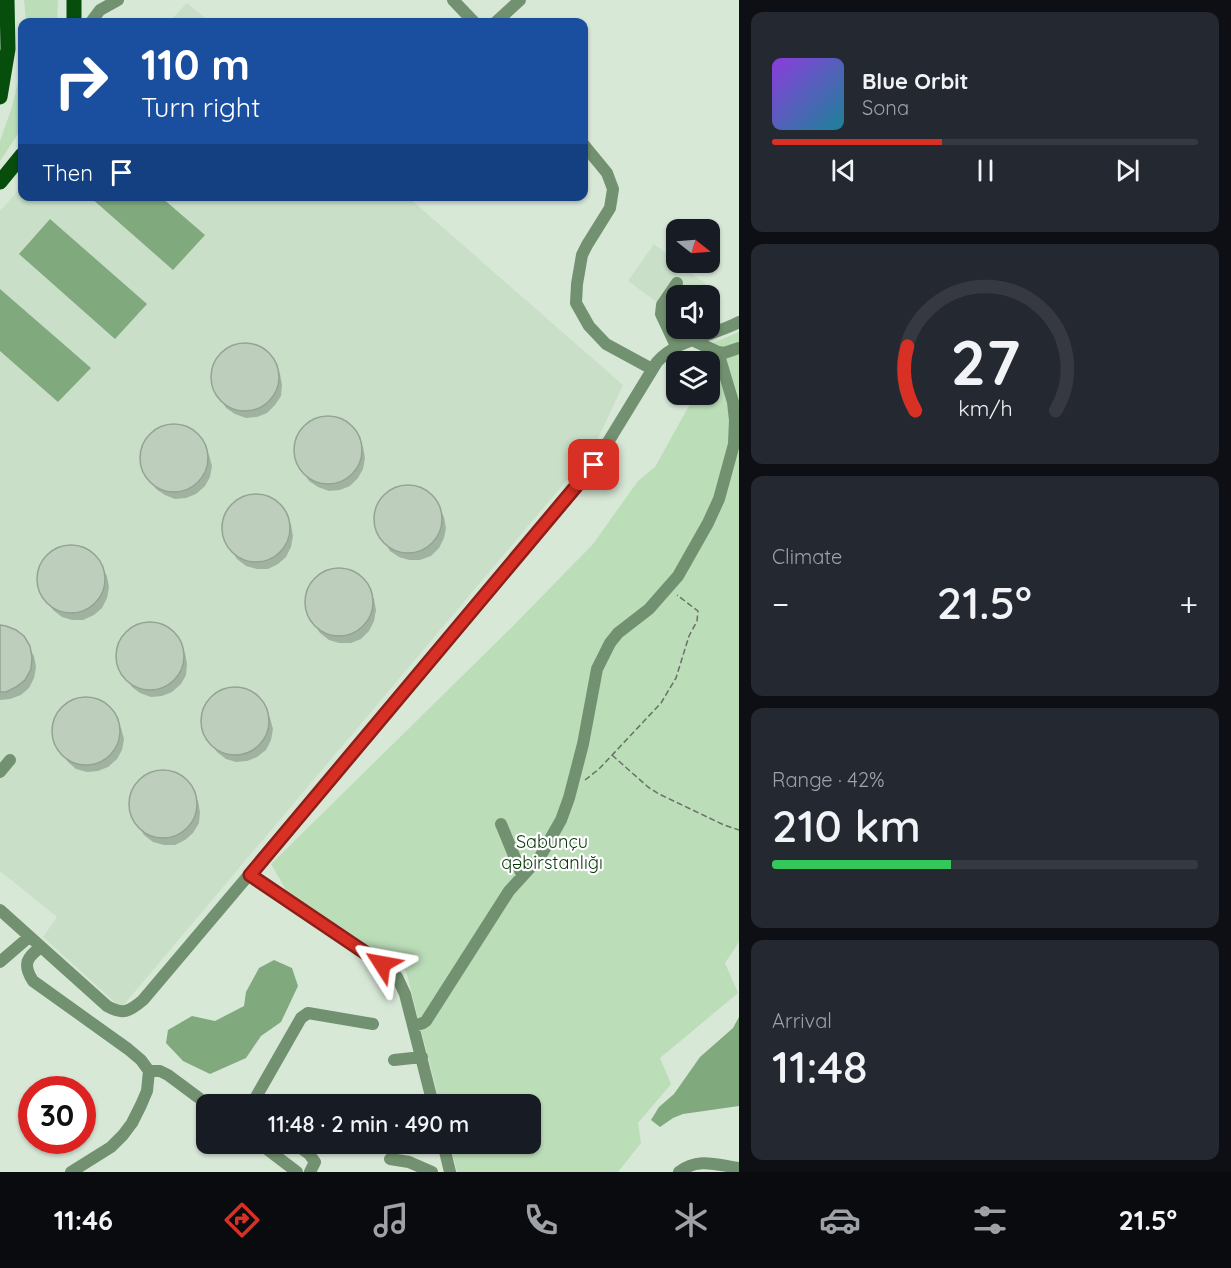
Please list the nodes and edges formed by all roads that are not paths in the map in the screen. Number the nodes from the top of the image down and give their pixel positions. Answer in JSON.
{"nodes":[{"id":1,"x":118,"y":0,"type":"edge"},
{"id":2,"x":453,"y":0,"type":"edge"},
{"id":3,"x":520,"y":0,"type":"edge"},
{"id":4,"x":74,"y":1,"type":"edge"},
{"id":5,"x":8,"y":3,"type":"edge"},
{"id":6,"x":74,"y":18,"type":"edge"},
{"id":7,"x":94,"y":18,"type":"edge"},
{"id":8,"x":470,"y":18,"type":"edge"},
{"id":9,"x":500,"y":18,"type":"edge"},
{"id":10,"x":8,"y":49,"type":"junction"},
{"id":11,"x":0,"y":63,"type":"edge"},
{"id":12,"x":0,"y":97,"type":"edge"},
{"id":13,"x":588,"y":150,"type":"edge"},
{"id":14,"x":18,"y":159,"type":"edge"},
{"id":15,"x":0,"y":182,"type":"edge"},
{"id":16,"x":677,"y":283,"type":"dead end"},
{"id":17,"x":739,"y":322,"type":"edge"},
{"id":18,"x":692,"y":340,"type":"junction"},
{"id":19,"x":676,"y":346,"type":"junction"},
{"id":20,"x":739,"y":348,"type":"edge"},
{"id":21,"x":716,"y":351,"type":"edge"},
{"id":22,"x":720,"y":352,"type":"edge"},
{"id":23,"x":720,"y":359,"type":"edge"},
{"id":24,"x":652,"y":369,"type":"junction"},
{"id":25,"x":10,"y":760,"type":"dead end"},
{"id":26,"x":0,"y":772,"type":"edge"},
{"id":27,"x":501,"y":825,"type":"dead end"},
{"id":28,"x":250,"y":875,"type":"junction"},
{"id":29,"x":522,"y":875,"type":"junction"},
{"id":30,"x":0,"y":910,"type":"edge"},
{"id":31,"x":29,"y":936,"type":"junction"},
{"id":32,"x":41,"y":947,"type":"junction"},
{"id":33,"x":0,"y":962,"type":"edge"},
{"id":34,"x":373,"y":1024,"type":"dead end"},
{"id":35,"x":414,"y":1026,"type":"junction"},
{"id":36,"x":422,"y":1057,"type":"junction"},
{"id":37,"x":394,"y":1060,"type":"dead end"},
{"id":38,"x":149,"y":1071,"type":"junction"},
{"id":39,"x":258,"y":1094,"type":"edge"},
{"id":40,"x":431,"y":1094,"type":"edge"},
{"id":41,"x":196,"y":1096,"type":"edge"},
{"id":42,"x":273,"y":1154,"type":"edge"},
{"id":43,"x":309,"y":1154,"type":"edge"},
{"id":44,"x":446,"y":1154,"type":"edge"},
{"id":45,"x":390,"y":1159,"type":"dead end"},
{"id":46,"x":739,"y":1168,"type":"edge"},
{"id":47,"x":316,"y":1169,"type":"edge"},
{"id":48,"x":71,"y":1172,"type":"edge"},
{"id":49,"x":297,"y":1172,"type":"edge"},
{"id":50,"x":432,"y":1172,"type":"edge"},
{"id":51,"x":450,"y":1172,"type":"edge"},
{"id":52,"x":679,"y":1172,"type":"edge"}],
"edges":[{"from":1,"to":7,"type":"street"},
{"from":2,"to":8,"type":"street"},
{"from":3,"to":9,"type":"street"},
{"from":4,"to":6,"type":"main road"},
{"from":5,"to":10,"type":"main road"},
{"from":10,"to":11,"type":"street"},
{"from":10,"to":12,"type":"main road"},
{"from":13,"to":24,"type":"street"},
{"from":14,"to":15,"type":"main road"},
{"from":16,"to":19,"type":"street"},
{"from":17,"to":18,"type":"street"},
{"from":18,"to":19,"type":"street"},
{"from":18,"to":21,"type":"street"},
{"from":19,"to":24,"type":"street"},
{"from":20,"to":22,"type":"street"},
{"from":23,"to":29,"type":"street"},
{"from":24,"to":28,"type":"street"},
{"from":25,"to":26,"type":"street"},
{"from":27,"to":29,"type":"street"},
{"from":28,"to":32,"type":"street"},
{"from":28,"to":35,"type":"street"},
{"from":29,"to":35,"type":"street"},
{"from":30,"to":31,"type":"street"},
{"from":31,"to":32,"type":"street"},
{"from":31,"to":33,"type":"street"},
{"from":32,"to":38,"type":"street"},
{"from":34,"to":39,"type":"street"},
{"from":35,"to":36,"type":"street"},
{"from":36,"to":37,"type":"street"},
{"from":36,"to":40,"type":"street"},
{"from":38,"to":41,"type":"street"},
{"from":38,"to":48,"type":"street"},
{"from":42,"to":49,"type":"street"},
{"from":43,"to":47,"type":"street"},
{"from":44,"to":51,"type":"street"},
{"from":45,"to":50,"type":"street"},
{"from":46,"to":52,"type":"street"}]}
